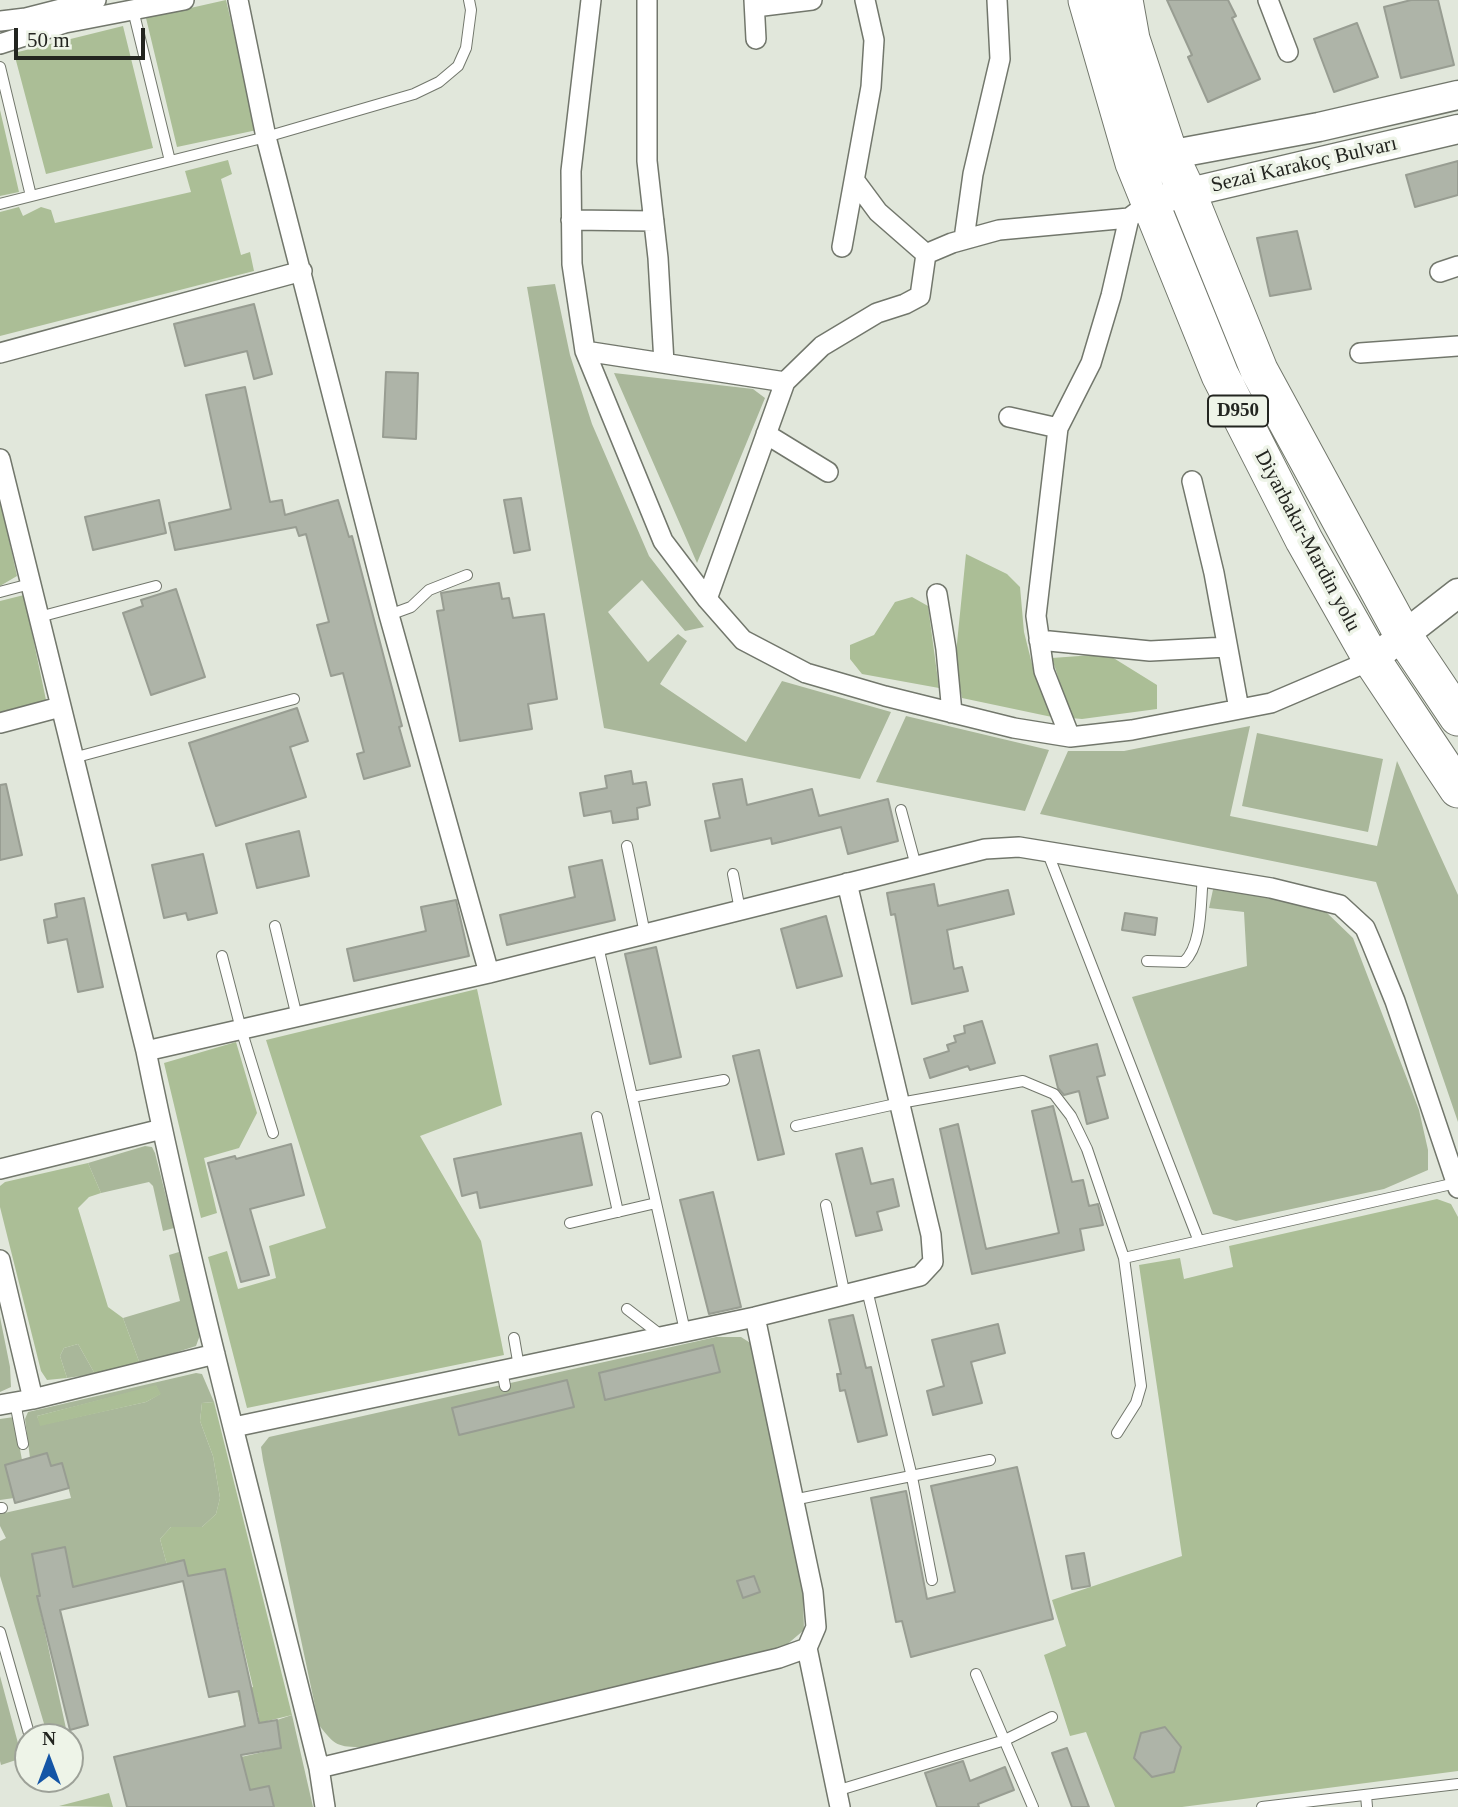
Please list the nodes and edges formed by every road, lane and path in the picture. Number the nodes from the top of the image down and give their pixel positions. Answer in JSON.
{"nodes":[{"id":1,"x":96,"y":0,"type":"edge"},
{"id":2,"x":184,"y":0,"type":"edge"},
{"id":3,"x":238,"y":0,"type":"edge"},
{"id":4,"x":468,"y":0,"type":"edge"},
{"id":5,"x":591,"y":0,"type":"edge"},
{"id":6,"x":647,"y":0,"type":"edge"},
{"id":7,"x":812,"y":0,"type":"edge"},
{"id":8,"x":865,"y":0,"type":"edge"},
{"id":9,"x":997,"y":0,"type":"edge"},
{"id":10,"x":1087,"y":0,"type":"edge"},
{"id":11,"x":1124,"y":0,"type":"edge"},
{"id":12,"x":1268,"y":0,"type":"edge"},
{"id":13,"x":755,"y":4,"type":"edge"},
{"id":14,"x":133,"y":10,"type":"junction"},
{"id":15,"x":0,"y":21,"type":"edge"},
{"id":16,"x":756,"y":39,"type":"dead end"},
{"id":17,"x":0,"y":44,"type":"edge"},
{"id":18,"x":1288,"y":52,"type":"dead end"},
{"id":19,"x":0,"y":67,"type":"edge"},
{"id":20,"x":1458,"y":95,"type":"edge"},
{"id":21,"x":1458,"y":130,"type":"edge"},
{"id":22,"x":266,"y":136,"type":"junction"},
{"id":23,"x":1168,"y":154,"type":"junction"},
{"id":24,"x":170,"y":161,"type":"junction"},
{"id":25,"x":1134,"y":163,"type":"junction"},
{"id":26,"x":855,"y":181,"type":"junction"},
{"id":27,"x":1187,"y":192,"type":"junction"},
{"id":28,"x":31,"y":196,"type":"junction"},
{"id":29,"x":0,"y":204,"type":"edge"},
{"id":30,"x":1139,"y":210,"type":"junction"},
{"id":31,"x":571,"y":220,"type":"junction"},
{"id":32,"x":654,"y":221,"type":"junction"},
{"id":33,"x":964,"y":239,"type":"junction"},
{"id":34,"x":842,"y":247,"type":"dead end"},
{"id":35,"x":926,"y":254,"type":"junction"},
{"id":36,"x":302,"y":271,"type":"junction"},
{"id":37,"x":1458,"y":346,"type":"edge"},
{"id":38,"x":585,"y":351,"type":"junction"},
{"id":39,"x":0,"y":353,"type":"edge"},
{"id":40,"x":1360,"y":353,"type":"dead end"},
{"id":41,"x":664,"y":363,"type":"junction"},
{"id":42,"x":785,"y":382,"type":"junction"},
{"id":43,"x":1009,"y":417,"type":"dead end"},
{"id":44,"x":1058,"y":428,"type":"junction"},
{"id":45,"x":766,"y":435,"type":"junction"},
{"id":46,"x":0,"y":459,"type":"edge"},
{"id":47,"x":828,"y":472,"type":"dead end"},
{"id":48,"x":1192,"y":481,"type":"dead end"},
{"id":49,"x":467,"y":575,"type":"dead end"},
{"id":50,"x":30,"y":584,"type":"junction"},
{"id":51,"x":156,"y":586,"type":"dead end"},
{"id":52,"x":0,"y":592,"type":"edge"},
{"id":53,"x":1458,"y":593,"type":"edge"},
{"id":54,"x":937,"y":594,"type":"dead end"},
{"id":55,"x":707,"y":599,"type":"junction"},
{"id":56,"x":388,"y":615,"type":"junction"},
{"id":57,"x":38,"y":617,"type":"junction"},
{"id":58,"x":1402,"y":635,"type":"junction"},
{"id":59,"x":1039,"y":640,"type":"junction"},
{"id":60,"x":1227,"y":647,"type":"junction"},
{"id":61,"x":1372,"y":660,"type":"junction"},
{"id":62,"x":294,"y":699,"type":"dead end"},
{"id":63,"x":60,"y":707,"type":"junction"},
{"id":64,"x":1239,"y":709,"type":"junction"},
{"id":65,"x":952,"y":713,"type":"junction"},
{"id":66,"x":1458,"y":717,"type":"edge"},
{"id":67,"x":0,"y":723,"type":"edge"},
{"id":68,"x":1070,"y":737,"type":"junction"},
{"id":69,"x":73,"y":758,"type":"junction"},
{"id":70,"x":1458,"y":789,"type":"edge"},
{"id":71,"x":901,"y":810,"type":"dead end"},
{"id":72,"x":627,"y":846,"type":"dead end"},
{"id":73,"x":1047,"y":851,"type":"junction"},
{"id":74,"x":916,"y":866,"type":"junction"},
{"id":75,"x":733,"y":874,"type":"dead end"},
{"id":76,"x":1203,"y":877,"type":"junction"},
{"id":77,"x":847,"y":883,"type":"junction"},
{"id":78,"x":740,"y":910,"type":"junction"},
{"id":79,"x":275,"y":926,"type":"dead end"},
{"id":80,"x":645,"y":934,"type":"junction"},
{"id":81,"x":598,"y":946,"type":"junction"},
{"id":82,"x":222,"y":956,"type":"dead end"},
{"id":83,"x":1147,"y":961,"type":"dead end"},
{"id":84,"x":489,"y":973,"type":"junction"},
{"id":85,"x":297,"y":1017,"type":"junction"},
{"id":86,"x":241,"y":1029,"type":"junction"},
{"id":87,"x":146,"y":1051,"type":"junction"},
{"id":88,"x":724,"y":1080,"type":"dead end"},
{"id":89,"x":632,"y":1097,"type":"junction"},
{"id":90,"x":900,"y":1103,"type":"junction"},
{"id":91,"x":597,"y":1117,"type":"dead end"},
{"id":92,"x":796,"y":1126,"type":"dead end"},
{"id":93,"x":162,"y":1129,"type":"junction"},
{"id":94,"x":273,"y":1133,"type":"dead end"},
{"id":95,"x":0,"y":1169,"type":"edge"},
{"id":96,"x":1457,"y":1186,"type":"edge"},
{"id":97,"x":656,"y":1203,"type":"junction"},
{"id":98,"x":826,"y":1205,"type":"dead end"},
{"id":99,"x":618,"y":1212,"type":"junction"},
{"id":100,"x":570,"y":1223,"type":"dead end"},
{"id":101,"x":1199,"y":1239,"type":"junction"},
{"id":102,"x":1124,"y":1258,"type":"junction"},
{"id":103,"x":0,"y":1260,"type":"edge"},
{"id":104,"x":867,"y":1290,"type":"junction"},
{"id":105,"x":845,"y":1296,"type":"junction"},
{"id":106,"x":627,"y":1309,"type":"dead end"},
{"id":107,"x":755,"y":1317,"type":"junction"},
{"id":108,"x":685,"y":1331,"type":"junction"},
{"id":109,"x":663,"y":1336,"type":"junction"},
{"id":110,"x":514,"y":1338,"type":"dead end"},
{"id":111,"x":215,"y":1354,"type":"junction"},
{"id":112,"x":509,"y":1374,"type":"junction"},
{"id":113,"x":16,"y":1402,"type":"edge"},
{"id":114,"x":234,"y":1427,"type":"junction"},
{"id":115,"x":1117,"y":1433,"type":"dead end"},
{"id":116,"x":23,"y":1444,"type":"dead end"},
{"id":117,"x":990,"y":1460,"type":"dead end"},
{"id":118,"x":912,"y":1477,"type":"junction"},
{"id":119,"x":793,"y":1500,"type":"junction"},
{"id":120,"x":932,"y":1580,"type":"dead end"},
{"id":121,"x":0,"y":1632,"type":"edge"},
{"id":122,"x":807,"y":1648,"type":"junction"},
{"id":123,"x":976,"y":1674,"type":"dead end"},
{"id":124,"x":1052,"y":1717,"type":"dead end"},
{"id":125,"x":26,"y":1723,"type":"edge"},
{"id":126,"x":1004,"y":1740,"type":"junction"},
{"id":127,"x":320,"y":1768,"type":"junction"},
{"id":128,"x":1458,"y":1784,"type":"edge"},
{"id":129,"x":1366,"y":1795,"type":"junction"},
{"id":130,"x":838,"y":1799,"type":"edge"},
{"id":131,"x":1304,"y":1805,"type":"edge"},
{"id":132,"x":325,"y":1807,"type":"edge"},
{"id":133,"x":1033,"y":1807,"type":"edge"},
{"id":134,"x":1262,"y":1807,"type":"edge"},
{"id":135,"x":1367,"y":1807,"type":"edge"}],
"edges":[{"from":1,"to":15,"type":"street"},
{"from":2,"to":14,"type":"street"},
{"from":3,"to":22,"type":"street"},
{"from":4,"to":22,"type":"lane"},
{"from":5,"to":31,"type":"street"},
{"from":6,"to":32,"type":"street"},
{"from":7,"to":13,"type":"street"},
{"from":8,"to":26,"type":"street"},
{"from":9,"to":33,"type":"street"},
{"from":10,"to":25,"type":"highway","name":"Diyarbakır-Mardin yolu","number":"D950"},
{"from":11,"to":23,"type":"highway","name":"Diyarbakır-Mardin yolu","number":"D950"},
{"from":12,"to":18,"type":"street"},
{"from":13,"to":16,"type":"street"},
{"from":14,"to":17,"type":"street"},
{"from":14,"to":24,"type":"lane"},
{"from":19,"to":28,"type":"lane"},
{"from":20,"to":23,"type":"street"},
{"from":21,"to":27,"type":"street","name":"Sezai Karakoç Bulvarı"},
{"from":22,"to":24,"type":"lane"},
{"from":22,"to":36,"type":"street"},
{"from":23,"to":25,"type":"street"},
{"from":23,"to":27,"type":"highway","name":"Diyarbakır-Mardin yolu","number":"D950"},
{"from":24,"to":28,"type":"lane"},
{"from":25,"to":30,"type":"highway","name":"Diyarbakır-Mardin yolu","number":"D950"},
{"from":26,"to":34,"type":"street"},
{"from":26,"to":35,"type":"street"},
{"from":27,"to":30,"type":"street","name":"Sezai Karakoç Bulvarı"},
{"from":27,"to":58,"type":"highway","name":"Diyarbakır-Mardin yolu","number":"D950"},
{"from":28,"to":29,"type":"lane"},
{"from":30,"to":33,"type":"street"},
{"from":30,"to":44,"type":"street"},
{"from":30,"to":61,"type":"highway","name":"Diyarbakır-Mardin yolu","number":"D950"},
{"from":31,"to":32,"type":"street"},
{"from":31,"to":38,"type":"street"},
{"from":32,"to":41,"type":"street"},
{"from":33,"to":35,"type":"street"},
{"from":35,"to":42,"type":"street"},
{"from":36,"to":39,"type":"street"},
{"from":36,"to":56,"type":"street"},
{"from":37,"to":40,"type":"street"},
{"from":38,"to":41,"type":"street"},
{"from":38,"to":55,"type":"street"},
{"from":41,"to":42,"type":"street"},
{"from":42,"to":45,"type":"street"},
{"from":43,"to":44,"type":"street"},
{"from":44,"to":59,"type":"street"},
{"from":45,"to":47,"type":"street"},
{"from":45,"to":55,"type":"street"},
{"from":46,"to":50,"type":"street"},
{"from":48,"to":60,"type":"street"},
{"from":49,"to":56,"type":"lane"},
{"from":50,"to":52,"type":"lane"},
{"from":50,"to":57,"type":"street"},
{"from":51,"to":57,"type":"lane"},
{"from":53,"to":58,"type":"street"},
{"from":54,"to":65,"type":"street"},
{"from":55,"to":65,"type":"street"},
{"from":56,"to":84,"type":"street"},
{"from":57,"to":63,"type":"street"},
{"from":58,"to":61,"type":"street"},
{"from":58,"to":66,"type":"highway","name":"Diyarbakır-Mardin yolu","number":"D950"},
{"from":59,"to":60,"type":"street"},
{"from":59,"to":68,"type":"street"},
{"from":60,"to":64,"type":"street"},
{"from":61,"to":64,"type":"street"},
{"from":61,"to":70,"type":"highway","name":"Diyarbakır-Mardin yolu","number":"D950"},
{"from":62,"to":69,"type":"lane"},
{"from":63,"to":67,"type":"street"},
{"from":63,"to":69,"type":"street"},
{"from":64,"to":68,"type":"street"},
{"from":65,"to":68,"type":"street"},
{"from":69,"to":87,"type":"street"},
{"from":71,"to":74,"type":"lane"},
{"from":72,"to":80,"type":"lane"},
{"from":73,"to":74,"type":"street"},
{"from":73,"to":76,"type":"street"},
{"from":73,"to":101,"type":"lane"},
{"from":74,"to":77,"type":"street"},
{"from":75,"to":78,"type":"lane"},
{"from":76,"to":83,"type":"lane"},
{"from":76,"to":96,"type":"street"},
{"from":77,"to":78,"type":"street"},
{"from":77,"to":90,"type":"street"},
{"from":78,"to":80,"type":"street"},
{"from":79,"to":85,"type":"lane"},
{"from":80,"to":81,"type":"street"},
{"from":81,"to":84,"type":"street"},
{"from":81,"to":89,"type":"lane"},
{"from":82,"to":86,"type":"lane"},
{"from":84,"to":85,"type":"street"},
{"from":85,"to":86,"type":"street"},
{"from":86,"to":87,"type":"street"},
{"from":86,"to":94,"type":"lane"},
{"from":87,"to":93,"type":"street"},
{"from":88,"to":89,"type":"lane"},
{"from":89,"to":97,"type":"lane"},
{"from":90,"to":92,"type":"lane"},
{"from":90,"to":102,"type":"lane"},
{"from":90,"to":104,"type":"street"},
{"from":91,"to":99,"type":"lane"},
{"from":93,"to":95,"type":"street"},
{"from":93,"to":111,"type":"street"},
{"from":96,"to":101,"type":"lane"},
{"from":97,"to":99,"type":"lane"},
{"from":97,"to":108,"type":"lane"},
{"from":98,"to":105,"type":"lane"},
{"from":99,"to":100,"type":"lane"},
{"from":101,"to":102,"type":"lane"},
{"from":102,"to":115,"type":"lane"},
{"from":103,"to":113,"type":"street"},
{"from":104,"to":105,"type":"street"},
{"from":104,"to":118,"type":"lane"},
{"from":105,"to":107,"type":"street"},
{"from":106,"to":109,"type":"lane"},
{"from":107,"to":108,"type":"street"},
{"from":107,"to":119,"type":"street"},
{"from":108,"to":109,"type":"street"},
{"from":109,"to":112,"type":"street"},
{"from":110,"to":112,"type":"lane"},
{"from":111,"to":113,"type":"street"},
{"from":111,"to":114,"type":"street"},
{"from":112,"to":114,"type":"street"},
{"from":113,"to":116,"type":"lane"},
{"from":114,"to":127,"type":"street"},
{"from":117,"to":118,"type":"lane"},
{"from":118,"to":119,"type":"lane"},
{"from":118,"to":120,"type":"lane"},
{"from":119,"to":122,"type":"street"},
{"from":121,"to":125,"type":"lane"},
{"from":122,"to":127,"type":"street"},
{"from":122,"to":130,"type":"street"},
{"from":123,"to":126,"type":"lane"},
{"from":124,"to":126,"type":"lane"},
{"from":126,"to":130,"type":"lane"},
{"from":126,"to":133,"type":"lane"},
{"from":127,"to":132,"type":"street"},
{"from":128,"to":129,"type":"lane"},
{"from":129,"to":131,"type":"lane"},
{"from":129,"to":135,"type":"lane"},
{"from":131,"to":134,"type":"lane"}]}
